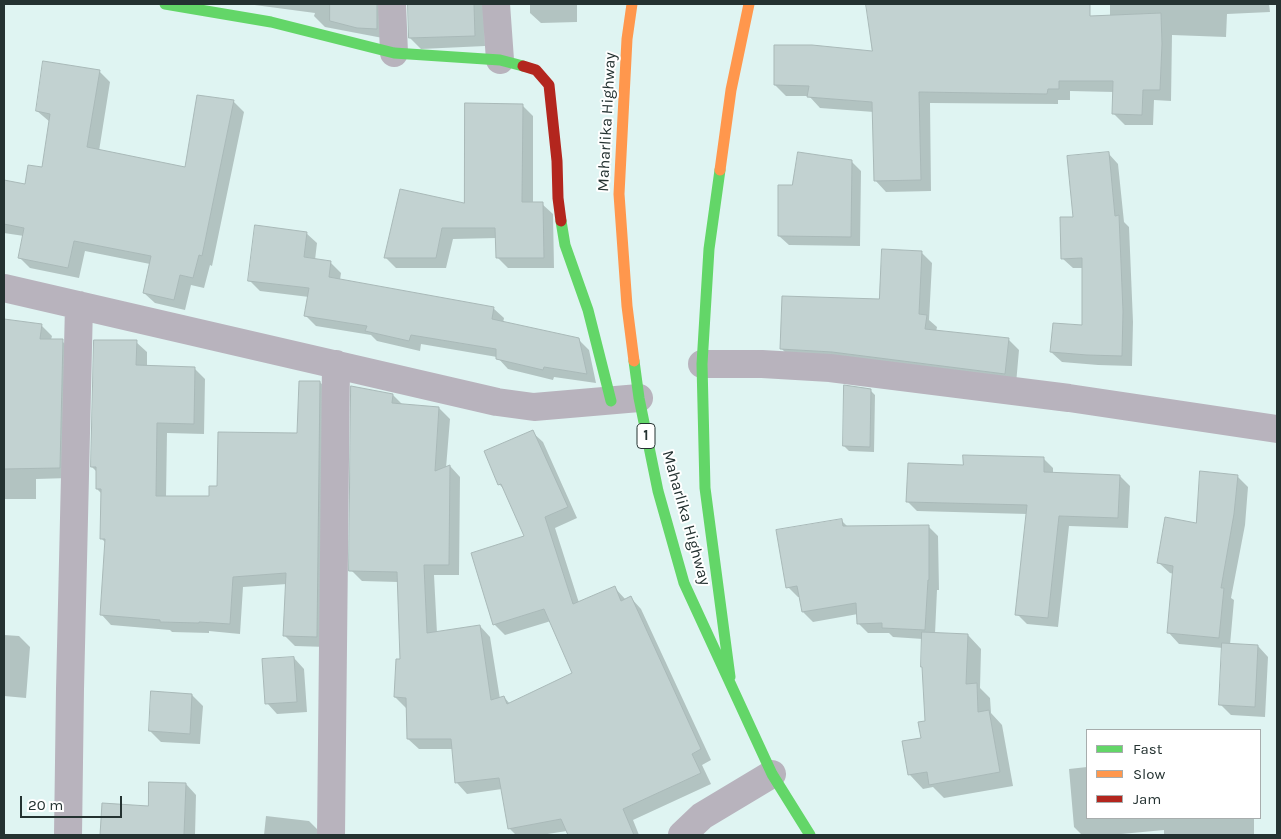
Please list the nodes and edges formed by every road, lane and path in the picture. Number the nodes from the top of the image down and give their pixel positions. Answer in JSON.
{"nodes":[{"id":1,"x":165,"y":4,"type":"edge"},
{"id":2,"x":392,"y":4,"type":"edge"},
{"id":3,"x":496,"y":4,"type":"edge"},
{"id":4,"x":632,"y":4,"type":"edge"},
{"id":5,"x":749,"y":4,"type":"edge"},
{"id":6,"x":394,"y":53,"type":"junction"},
{"id":7,"x":500,"y":60,"type":"junction"},
{"id":8,"x":4,"y":288,"type":"edge"},
{"id":9,"x":79,"y":305,"type":"junction"},
{"id":10,"x":336,"y":364,"type":"junction"},
{"id":11,"x":702,"y":364,"type":"junction"},
{"id":12,"x":638,"y":398,"type":"junction"},
{"id":13,"x":611,"y":401,"type":"junction"},
{"id":14,"x":1277,"y":429,"type":"edge"},
{"id":15,"x":731,"y":684,"type":"junction"},
{"id":16,"x":772,"y":774,"type":"junction"},
{"id":17,"x":68,"y":835,"type":"edge"},
{"id":18,"x":331,"y":835,"type":"edge"},
{"id":19,"x":682,"y":835,"type":"edge"},
{"id":20,"x":810,"y":835,"type":"edge"}],
"edges":[{"from":1,"to":6,"type":"main road"},
{"from":2,"to":6,"type":"street"},
{"from":3,"to":7,"type":"street"},
{"from":4,"to":12,"type":"main road","name":"Maharlika Highway","number":"1"},
{"from":5,"to":11,"type":"main road"},
{"from":6,"to":7,"type":"main road"},
{"from":7,"to":13,"type":"main road"},
{"from":8,"to":9,"type":"street"},
{"from":9,"to":10,"type":"street"},
{"from":9,"to":17,"type":"street"},
{"from":10,"to":13,"type":"street"},
{"from":10,"to":18,"type":"street"},
{"from":11,"to":14,"type":"street"},
{"from":11,"to":15,"type":"main road"},
{"from":12,"to":13,"type":"street"},
{"from":12,"to":15,"type":"main road","name":"Maharlika Highway","number":"1"},
{"from":15,"to":16,"type":"main road","name":"Maharlika Highway","number":"1"},
{"from":16,"to":19,"type":"street"},
{"from":16,"to":20,"type":"main road","name":"Maharlika Highway","number":"1"}]}
